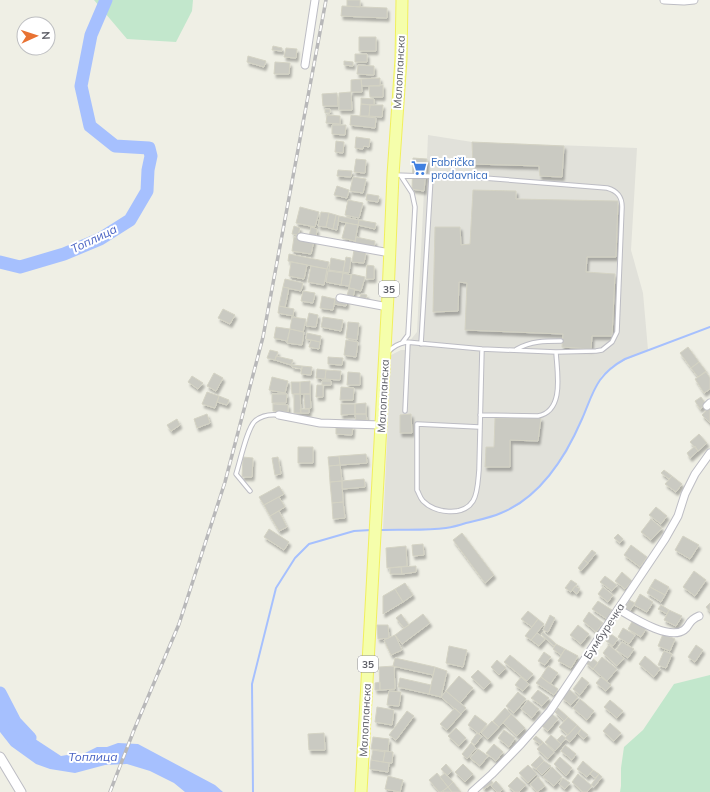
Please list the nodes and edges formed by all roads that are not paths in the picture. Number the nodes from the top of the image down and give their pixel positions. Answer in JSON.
{"nodes":[{"id":1,"x":315,"y":0,"type":"edge"},
{"id":2,"x":402,"y":0,"type":"edge"},
{"id":3,"x":664,"y":0,"type":"edge"},
{"id":4,"x":692,"y":0,"type":"edge"},
{"id":5,"x":305,"y":65,"type":"dead end"},
{"id":6,"x":397,"y":175,"type":"junction"},
{"id":7,"x":431,"y":177,"type":"junction"},
{"id":8,"x":301,"y":237,"type":"dead end"},
{"id":9,"x":390,"y":253,"type":"junction"},
{"id":10,"x":340,"y":298,"type":"dead end"},
{"id":11,"x":388,"y":307,"type":"junction"},
{"id":12,"x":561,"y":341,"type":"dead end"},
{"id":13,"x":402,"y":343,"type":"junction"},
{"id":14,"x":408,"y":343,"type":"junction"},
{"id":15,"x":421,"y":344,"type":"junction"},
{"id":16,"x":482,"y":349,"type":"junction"},
{"id":17,"x":516,"y":350,"type":"junction"},
{"id":18,"x":556,"y":352,"type":"junction"},
{"id":19,"x":384,"y":356,"type":"junction"},
{"id":20,"x":404,"y":411,"type":"dead end"},
{"id":21,"x":279,"y":414,"type":"joint"},
{"id":22,"x":480,"y":415,"type":"junction"},
{"id":23,"x":381,"y":426,"type":"junction"},
{"id":24,"x":479,"y":427,"type":"junction"},
{"id":25,"x":710,"y":453,"type":"edge"},
{"id":26,"x":250,"y":491,"type":"dead end"},
{"id":27,"x":618,"y":609,"type":"junction"},
{"id":28,"x":699,"y":616,"type":"dead end"},
{"id":29,"x":0,"y":758,"type":"edge"},
{"id":30,"x":21,"y":792,"type":"edge"},
{"id":31,"x":361,"y":792,"type":"edge"},
{"id":32,"x":472,"y":792,"type":"edge"}],
"edges":[{"from":1,"to":5,"type":"street"},
{"from":2,"to":6,"type":"main road","name":"Малопланска","number":"35"},
{"from":3,"to":4,"type":"street"},
{"from":6,"to":7,"type":"lane"},
{"from":6,"to":9,"type":"main road","name":"Малопланска","number":"35"},
{"from":6,"to":13,"type":"lane"},
{"from":7,"to":15,"type":"lane"},
{"from":7,"to":18,"type":"lane"},
{"from":8,"to":9,"type":"street"},
{"from":9,"to":11,"type":"main road","name":"Малопланска","number":"35"},
{"from":10,"to":11,"type":"street"},
{"from":11,"to":19,"type":"main road","name":"Малопланска","number":"35"},
{"from":12,"to":17,"type":"lane"},
{"from":13,"to":14,"type":"lane"},
{"from":13,"to":19,"type":"lane"},
{"from":14,"to":15,"type":"lane"},
{"from":14,"to":20,"type":"lane"},
{"from":15,"to":16,"type":"lane"},
{"from":16,"to":17,"type":"lane"},
{"from":16,"to":22,"type":"lane"},
{"from":17,"to":18,"type":"lane"},
{"from":18,"to":22,"type":"lane"},
{"from":19,"to":23,"type":"main road","name":"Малопланска","number":"35"},
{"from":21,"to":23,"type":"street"},
{"from":21,"to":26,"type":"lane"},
{"from":22,"to":24,"type":"lane"},
{"from":23,"to":31,"type":"main road","name":"Малопланска","number":"35"},
{"from":24,"to":24,"type":"lane"},
{"from":25,"to":27,"type":"street","name":"Бумбуречка"},
{"from":27,"to":28,"type":"street"},
{"from":27,"to":32,"type":"street","name":"Бумбуречка"},
{"from":29,"to":30,"type":"street"}]}
